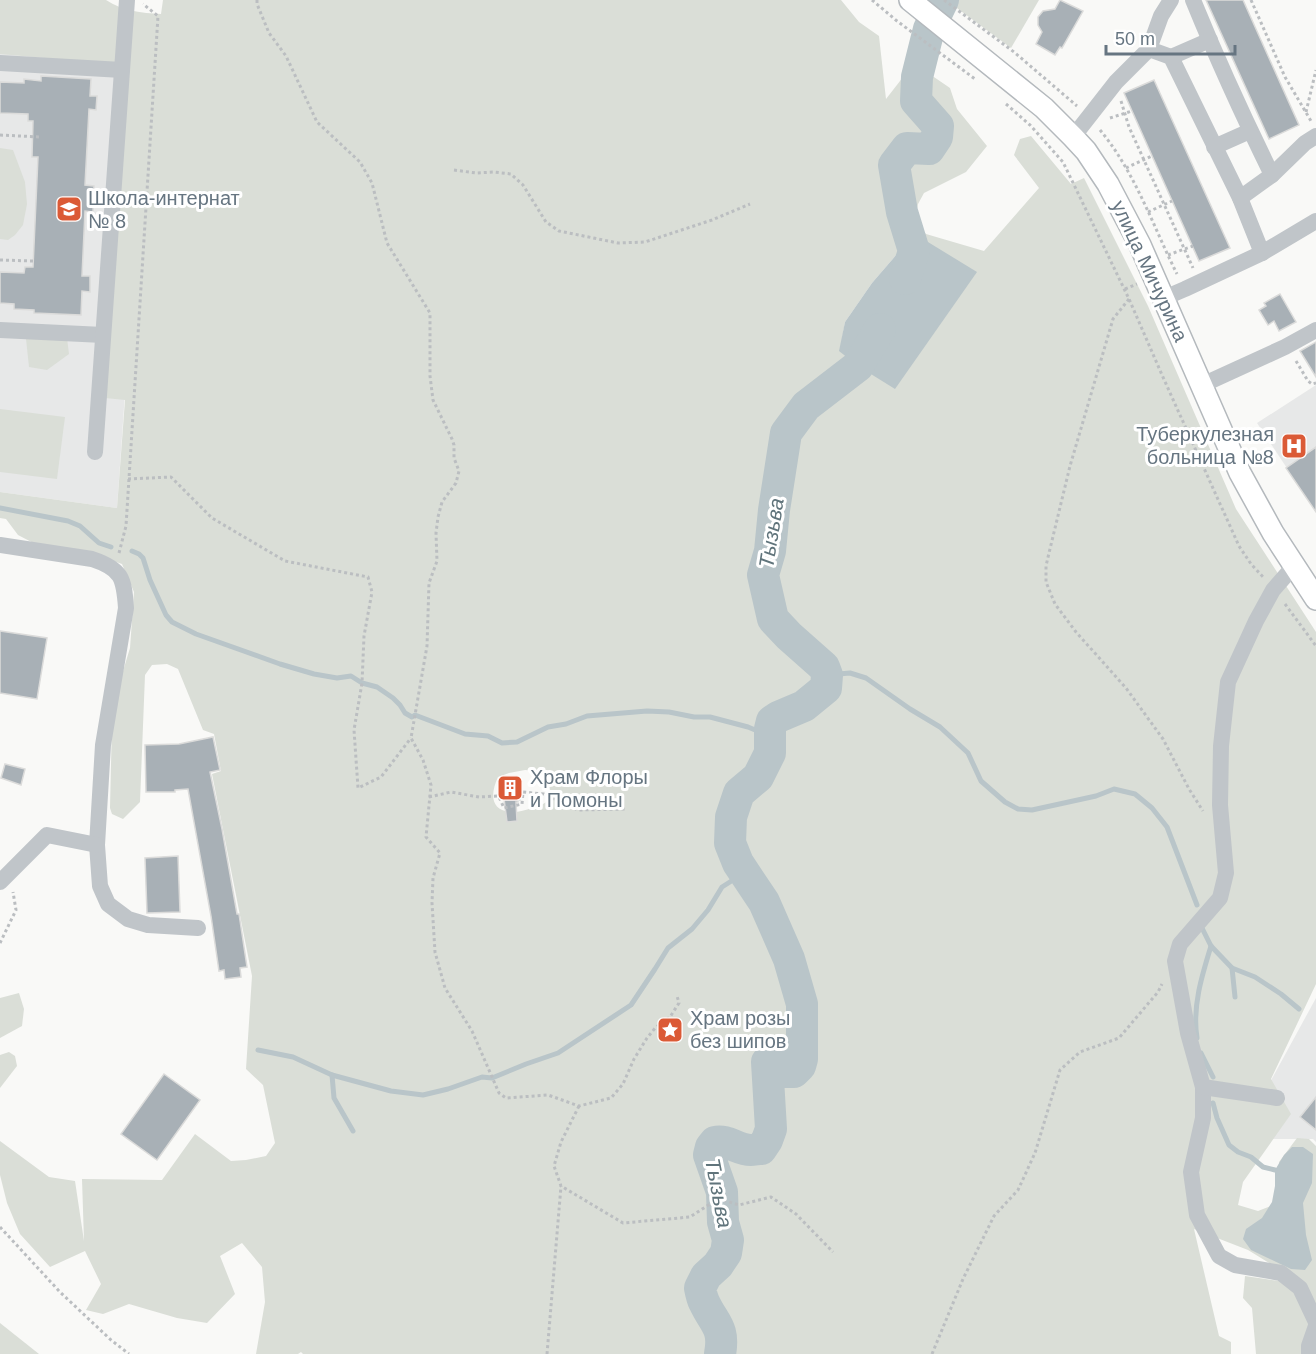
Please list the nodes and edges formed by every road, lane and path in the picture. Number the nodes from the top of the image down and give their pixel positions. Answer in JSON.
{"nodes":[{"id":1,"x":138,"y":0,"type":"edge"},
{"id":2,"x":257,"y":0,"type":"edge"},
{"id":3,"x":872,"y":0,"type":"edge"},
{"id":4,"x":910,"y":0,"type":"edge"},
{"id":5,"x":944,"y":0,"type":"edge"},
{"id":6,"x":1171,"y":0,"type":"edge"},
{"id":7,"x":1194,"y":0,"type":"edge"},
{"id":8,"x":1251,"y":0,"type":"edge"},
{"id":9,"x":127,"y":8,"type":"edge"},
{"id":10,"x":1210,"y":40,"type":"junction"},
{"id":11,"x":1149,"y":49,"type":"junction"},
{"id":12,"x":1014,"y":52,"type":"dead end"},
{"id":13,"x":1171,"y":57,"type":"junction"},
{"id":14,"x":0,"y":63,"type":"edge"},
{"id":15,"x":122,"y":70,"type":"junction"},
{"id":16,"x":1316,"y":70,"type":"edge"},
{"id":17,"x":978,"y":81,"type":"dead end"},
{"id":18,"x":1116,"y":82,"type":"junction"},
{"id":19,"x":1004,"y":102,"type":"dead end"},
{"id":20,"x":1132,"y":111,"type":"dead end"},
{"id":21,"x":1306,"y":113,"type":"junction"},
{"id":22,"x":1125,"y":114,"type":"junction"},
{"id":23,"x":1104,"y":120,"type":"dead end"},
{"id":24,"x":1313,"y":128,"type":"edge"},
{"id":25,"x":1250,"y":131,"type":"junction"},
{"id":26,"x":0,"y":135,"type":"edge"},
{"id":27,"x":40,"y":137,"type":"dead end"},
{"id":28,"x":1073,"y":137,"type":"junction"},
{"id":29,"x":1214,"y":147,"type":"junction"},
{"id":30,"x":1152,"y":156,"type":"dead end"},
{"id":31,"x":1144,"y":160,"type":"junction"},
{"id":32,"x":1126,"y":168,"type":"dead end"},
{"id":33,"x":454,"y":170,"type":"dead end"},
{"id":34,"x":1272,"y":175,"type":"junction"},
{"id":35,"x":1240,"y":198,"type":"junction"},
{"id":36,"x":1172,"y":201,"type":"dead end"},
{"id":37,"x":750,"y":204,"type":"dead end"},
{"id":38,"x":1164,"y":204,"type":"junction"},
{"id":39,"x":1148,"y":212,"type":"dead end"},
{"id":40,"x":1316,"y":220,"type":"edge"},
{"id":41,"x":1192,"y":246,"type":"dead end"},
{"id":42,"x":1184,"y":249,"type":"junction"},
{"id":43,"x":1262,"y":253,"type":"junction"},
{"id":44,"x":1168,"y":255,"type":"dead end"},
{"id":45,"x":0,"y":260,"type":"edge"},
{"id":46,"x":33,"y":261,"type":"dead end"},
{"id":47,"x":1195,"y":273,"type":"dead end"},
{"id":48,"x":1164,"y":298,"type":"junction"},
{"id":49,"x":1129,"y":299,"type":"junction"},
{"id":50,"x":0,"y":330,"type":"edge"},
{"id":51,"x":1316,"y":330,"type":"edge"},
{"id":52,"x":103,"y":335,"type":"junction"},
{"id":53,"x":1287,"y":346,"type":"junction"},
{"id":54,"x":1316,"y":383,"type":"edge"},
{"id":55,"x":1202,"y":384,"type":"junction"},
{"id":56,"x":95,"y":452,"type":"dead end"},
{"id":57,"x":128,"y":479,"type":"junction"},
{"id":58,"x":0,"y":546,"type":"edge"},
{"id":59,"x":1294,"y":566,"type":"junction"},
{"id":60,"x":114,"y":568,"type":"junction"},
{"id":61,"x":1273,"y":590,"type":"junction"},
{"id":62,"x":1315,"y":597,"type":"edge"},
{"id":63,"x":1316,"y":646,"type":"edge"},
{"id":64,"x":411,"y":738,"type":"junction"},
{"id":65,"x":429,"y":797,"type":"junction"},
{"id":66,"x":627,"y":809,"type":"dead end"},
{"id":67,"x":1206,"y":816,"type":"dead end"},
{"id":68,"x":97,"y":845,"type":"junction"},
{"id":69,"x":5,"y":877,"type":"edge"},
{"id":70,"x":198,"y":928,"type":"dead end"},
{"id":71,"x":0,"y":943,"type":"edge"},
{"id":72,"x":1174,"y":961,"type":"junction"},
{"id":73,"x":676,"y":996,"type":"dead end"},
{"id":74,"x":1203,"y":1087,"type":"junction"},
{"id":75,"x":1276,"y":1098,"type":"dead end"},
{"id":76,"x":579,"y":1106,"type":"junction"},
{"id":77,"x":561,"y":1186,"type":"junction"},
{"id":78,"x":0,"y":1227,"type":"edge"},
{"id":79,"x":833,"y":1251,"type":"dead end"},
{"id":80,"x":1316,"y":1324,"type":"edge"},
{"id":81,"x":129,"y":1354,"type":"edge"},
{"id":82,"x":547,"y":1354,"type":"edge"},
{"id":83,"x":932,"y":1354,"type":"edge"},
{"id":84,"x":1309,"y":1354,"type":"edge"}],
"edges":[{"from":1,"to":57,"type":"path"},
{"from":2,"to":64,"type":"path"},
{"from":3,"to":17,"type":"path"},
{"from":4,"to":28,"type":"main road","name":"улица Мичурина"},
{"from":5,"to":12,"type":"path"},
{"from":6,"to":11,"type":"lane"},
{"from":7,"to":10,"type":"lane"},
{"from":8,"to":21,"type":"path"},
{"from":9,"to":15,"type":"lane"},
{"from":10,"to":13,"type":"lane"},
{"from":10,"to":25,"type":"lane"},
{"from":11,"to":13,"type":"lane"},
{"from":11,"to":18,"type":"lane"},
{"from":13,"to":29,"type":"lane"},
{"from":14,"to":15,"type":"lane"},
{"from":15,"to":52,"type":"lane"},
{"from":16,"to":21,"type":"path"},
{"from":18,"to":22,"type":"path"},
{"from":18,"to":28,"type":"lane"},
{"from":19,"to":49,"type":"path"},
{"from":20,"to":22,"type":"path"},
{"from":21,"to":24,"type":"path"},
{"from":22,"to":23,"type":"path"},
{"from":22,"to":31,"type":"path"},
{"from":24,"to":34,"type":"lane"},
{"from":25,"to":29,"type":"lane"},
{"from":25,"to":34,"type":"lane"},
{"from":26,"to":27,"type":"path"},
{"from":28,"to":48,"type":"main road","name":"улица Мичурина"},
{"from":29,"to":35,"type":"lane"},
{"from":30,"to":31,"type":"path"},
{"from":31,"to":32,"type":"path"},
{"from":31,"to":38,"type":"path"},
{"from":33,"to":37,"type":"path"},
{"from":34,"to":35,"type":"lane"},
{"from":35,"to":43,"type":"lane"},
{"from":36,"to":38,"type":"path"},
{"from":38,"to":39,"type":"path"},
{"from":38,"to":42,"type":"path"},
{"from":40,"to":43,"type":"lane"},
{"from":41,"to":42,"type":"path"},
{"from":42,"to":44,"type":"path"},
{"from":42,"to":47,"type":"path"},
{"from":43,"to":48,"type":"lane"},
{"from":45,"to":46,"type":"path"},
{"from":48,"to":55,"type":"main road","name":"улица Мичурина"},
{"from":49,"to":61,"type":"path"},
{"from":49,"to":67,"type":"path"},
{"from":50,"to":52,"type":"lane"},
{"from":51,"to":53,"type":"lane"},
{"from":52,"to":56,"type":"lane"},
{"from":53,"to":54,"type":"path"},
{"from":53,"to":55,"type":"lane"},
{"from":55,"to":59,"type":"main road","name":"улица Мичурина"},
{"from":57,"to":60,"type":"path"},
{"from":57,"to":64,"type":"path"},
{"from":58,"to":60,"type":"lane"},
{"from":59,"to":61,"type":"lane"},
{"from":59,"to":62,"type":"main road","name":"улица Мичурина"},
{"from":60,"to":68,"type":"lane"},
{"from":61,"to":63,"type":"path"},
{"from":61,"to":72,"type":"lane"},
{"from":64,"to":65,"type":"path"},
{"from":65,"to":66,"type":"path"},
{"from":65,"to":76,"type":"path"},
{"from":68,"to":69,"type":"lane"},
{"from":68,"to":70,"type":"lane"},
{"from":69,"to":71,"type":"path"},
{"from":72,"to":74,"type":"lane"},
{"from":72,"to":83,"type":"path"},
{"from":73,"to":76,"type":"path"},
{"from":74,"to":75,"type":"lane"},
{"from":74,"to":80,"type":"lane"},
{"from":76,"to":77,"type":"path"},
{"from":77,"to":79,"type":"path"},
{"from":77,"to":82,"type":"path"},
{"from":78,"to":81,"type":"path"},
{"from":80,"to":84,"type":"lane"}]}
